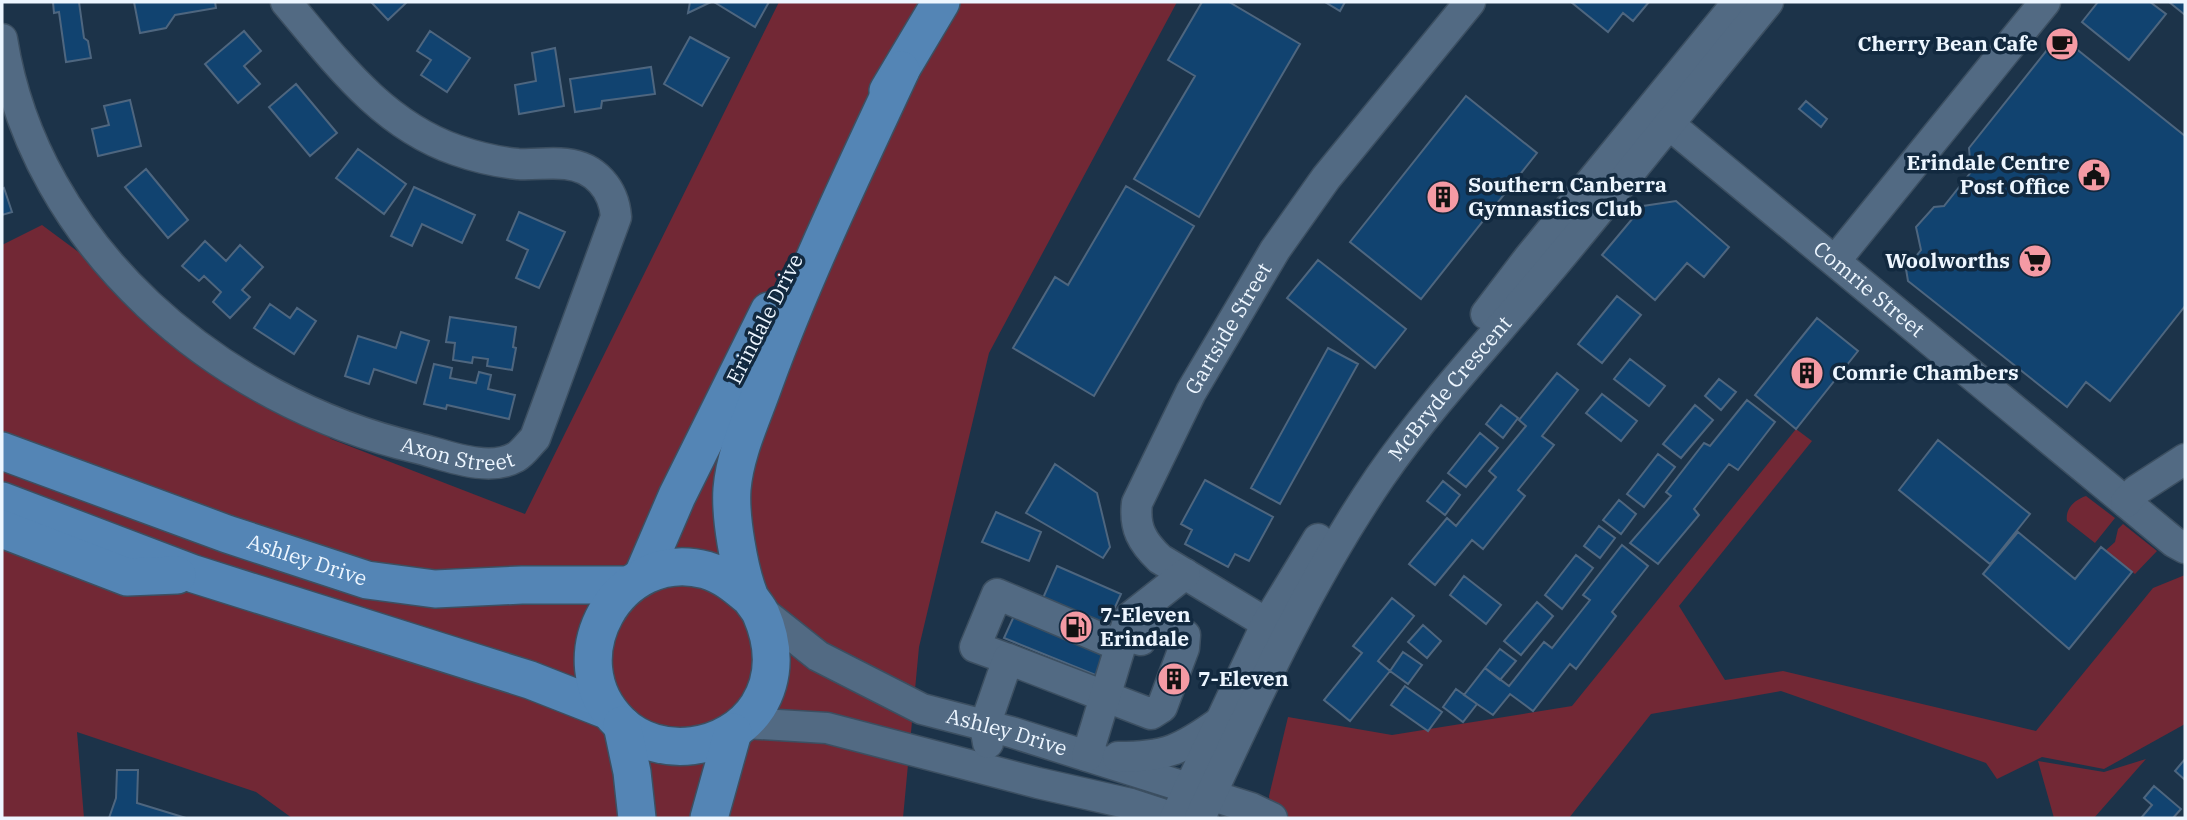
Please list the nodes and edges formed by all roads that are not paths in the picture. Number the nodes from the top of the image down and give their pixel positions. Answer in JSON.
{"nodes":[{"id":1,"x":286,"y":2,"type":"edge"},
{"id":2,"x":942,"y":2,"type":"edge"},
{"id":3,"x":1470,"y":2,"type":"edge"},
{"id":4,"x":1738,"y":2,"type":"edge"},
{"id":5,"x":1768,"y":2,"type":"edge"},
{"id":6,"x":2045,"y":2,"type":"edge"},
{"id":7,"x":2,"y":39,"type":"edge"},
{"id":8,"x":901,"y":70,"type":"junction"},
{"id":9,"x":1659,"y":116,"type":"junction"},
{"id":10,"x":1835,"y":261,"type":"junction"},
{"id":11,"x":2,"y":451,"type":"edge"},
{"id":12,"x":2185,"y":459,"type":"edge"},
{"id":13,"x":2126,"y":502,"type":"junction"},
{"id":14,"x":13,"y":519,"type":"edge"},
{"id":15,"x":2185,"y":548,"type":"edge"},
{"id":16,"x":1185,"y":573,"type":"junction"},
{"id":17,"x":636,"y":580,"type":"junction"},
{"id":18,"x":754,"y":603,"type":"junction"},
{"id":19,"x":1277,"y":629,"type":"junction"},
{"id":20,"x":1122,"y":640,"type":"junction"},
{"id":21,"x":1008,"y":659,"type":"junction"},
{"id":22,"x":1104,"y":698,"type":"junction"},
{"id":23,"x":615,"y":718,"type":"junction"},
{"id":24,"x":1233,"y":720,"type":"junction"},
{"id":25,"x":985,"y":725,"type":"junction"},
{"id":26,"x":739,"y":727,"type":"junction"},
{"id":27,"x":1090,"y":756,"type":"junction"},
{"id":28,"x":993,"y":771,"type":"junction"},
{"id":29,"x":1200,"y":801,"type":"edge"},
{"id":30,"x":637,"y":818,"type":"edge"},
{"id":31,"x":709,"y":818,"type":"edge"},
{"id":32,"x":1174,"y":818,"type":"edge"},
{"id":33,"x":1272,"y":818,"type":"edge"},
{"id":34,"x":1290,"y":818,"type":"edge"}],
"edges":[{"from":1,"to":7,"type":"street","name":"Axon Street"},
{"from":2,"to":8,"type":"main road","name":"Erindale Drive"},
{"from":3,"to":16,"type":"street","name":"Gartside Street"},
{"from":4,"to":9,"type":"street","name":"McBryde Crescent"},
{"from":5,"to":9,"type":"street","name":"McBryde Crescent"},
{"from":6,"to":10,"type":"street"},
{"from":8,"to":17,"type":"main road","name":"Erindale Drive"},
{"from":8,"to":18,"type":"main road","name":"Erindale Drive"},
{"from":9,"to":10,"type":"street","name":"Comrie Street"},
{"from":9,"to":19,"type":"street","name":"McBryde Crescent"},
{"from":10,"to":13,"type":"street","name":"Comrie Street"},
{"from":11,"to":17,"type":"main road","name":"Ashley Drive"},
{"from":12,"to":13,"type":"street"},
{"from":13,"to":15,"type":"street","name":"Comrie Street"},
{"from":14,"to":23,"type":"main road"},
{"from":16,"to":19,"type":"street","name":"Gartside Street"},
{"from":16,"to":20,"type":"street"},
{"from":17,"to":18,"type":"main road"},
{"from":17,"to":23,"type":"main road"},
{"from":18,"to":25,"type":"street","name":"Ashley Drive"},
{"from":18,"to":26,"type":"main road"},
{"from":19,"to":24,"type":"street","name":"McBryde Crescent"},
{"from":20,"to":21,"type":"street"},
{"from":20,"to":22,"type":"street"},
{"from":20,"to":22,"type":"street"},
{"from":21,"to":22,"type":"street"},
{"from":21,"to":25,"type":"street"},
{"from":22,"to":27,"type":"street"},
{"from":23,"to":26,"type":"main road"},
{"from":23,"to":30,"type":"main road"},
{"from":24,"to":27,"type":"street"},
{"from":24,"to":29,"type":"street","name":"McBryde Crescent"},
{"from":24,"to":34,"type":"street"},
{"from":25,"to":27,"type":"street","name":"Ashley Drive"},
{"from":25,"to":28,"type":"street"},
{"from":26,"to":28,"type":"street","name":"Ashley Drive"},
{"from":26,"to":31,"type":"main road"},
{"from":27,"to":29,"type":"street","name":"Ashley Drive"},
{"from":28,"to":32,"type":"street","name":"Ashley Drive"},
{"from":29,"to":32,"type":"street","name":"McBryde Crescent"},
{"from":29,"to":33,"type":"street","name":"Ashley Drive"}]}
